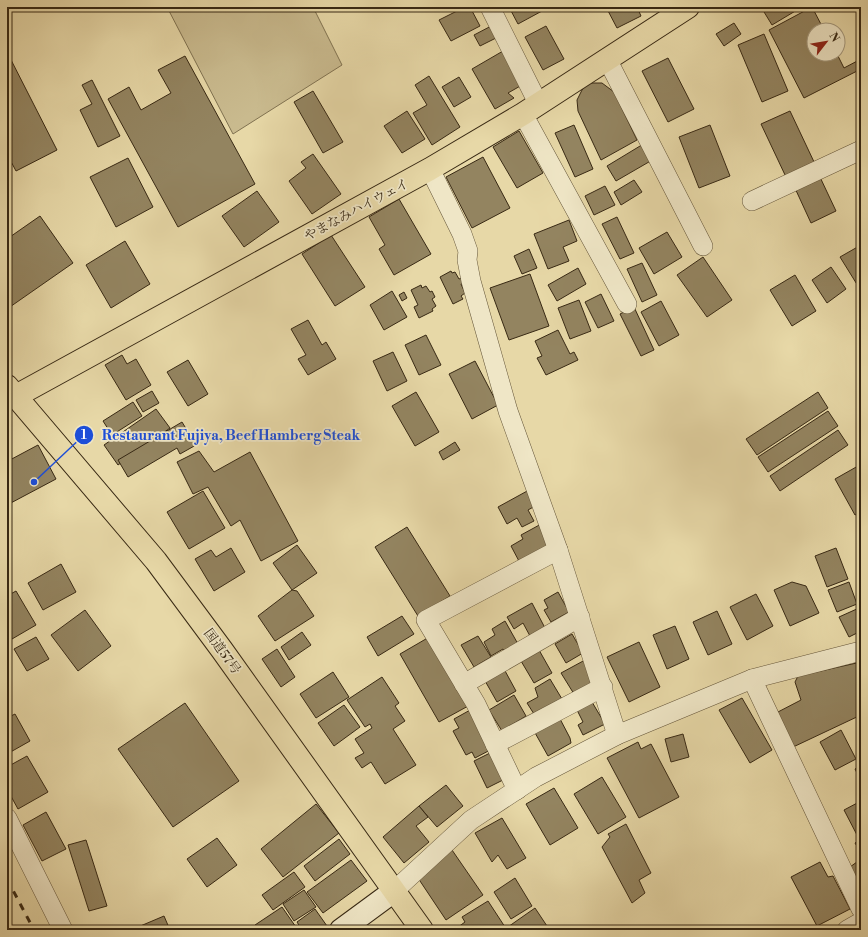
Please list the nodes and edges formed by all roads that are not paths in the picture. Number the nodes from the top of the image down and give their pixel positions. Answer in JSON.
{"nodes":[{"id":1,"x":490,"y":7,"type":"edge"},
{"id":2,"x":679,"y":10,"type":"edge"},
{"id":3,"x":607,"y":59,"type":"junction"},
{"id":4,"x":531,"y":108,"type":"junction"},
{"id":5,"x":861,"y":150,"type":"edge"},
{"id":6,"x":430,"y":169,"type":"junction"},
{"id":7,"x":752,"y":201,"type":"dead end"},
{"id":8,"x":703,"y":246,"type":"dead end"},
{"id":9,"x":627,"y":304,"type":"dead end"},
{"id":10,"x":10,"y":394,"type":"edge"},
{"id":11,"x":558,"y":550,"type":"junction"},
{"id":12,"x":580,"y":617,"type":"junction"},
{"id":13,"x":861,"y":652,"type":"edge"},
{"id":14,"x":752,"y":679,"type":"junction"},
{"id":15,"x":464,"y":684,"type":"junction"},
{"id":16,"x":602,"y":687,"type":"junction"},
{"id":17,"x":617,"y":735,"type":"junction"},
{"id":18,"x":495,"y":744,"type":"junction"},
{"id":19,"x":517,"y":790,"type":"junction"},
{"id":20,"x":7,"y":818,"type":"edge"},
{"id":21,"x":394,"y":891,"type":"junction"},
{"id":22,"x":861,"y":909,"type":"edge"},
{"id":23,"x":861,"y":922,"type":"edge"},
{"id":24,"x":63,"y":930,"type":"edge"},
{"id":25,"x":342,"y":930,"type":"edge"},
{"id":26,"x":422,"y":930,"type":"edge"},
{"id":27,"x":847,"y":930,"type":"edge"}],
"edges":[{"from":1,"to":4,"type":"street"},
{"from":2,"to":3,"type":"main road","name":"やまなみハイウェイ"},
{"from":3,"to":4,"type":"main road","name":"やまなみハイウェイ"},
{"from":3,"to":8,"type":"street"},
{"from":4,"to":6,"type":"main road","name":"やまなみハイウェイ"},
{"from":4,"to":9,"type":"street"},
{"from":5,"to":7,"type":"street"},
{"from":6,"to":10,"type":"main road","name":"やまなみハイウェイ"},
{"from":6,"to":11,"type":"street"},
{"from":10,"to":21,"type":"main road","name":"国道57号"},
{"from":11,"to":12,"type":"street"},
{"from":11,"to":15,"type":"street"},
{"from":12,"to":15,"type":"street"},
{"from":12,"to":16,"type":"street"},
{"from":13,"to":14,"type":"street"},
{"from":14,"to":17,"type":"street"},
{"from":14,"to":22,"type":"street"},
{"from":15,"to":18,"type":"street"},
{"from":16,"to":17,"type":"street"},
{"from":16,"to":18,"type":"street"},
{"from":17,"to":19,"type":"street"},
{"from":18,"to":19,"type":"street"},
{"from":19,"to":21,"type":"street"},
{"from":20,"to":24,"type":"street"},
{"from":21,"to":25,"type":"street"},
{"from":21,"to":26,"type":"main road","name":"国道57号"},
{"from":23,"to":27,"type":"street"}]}
